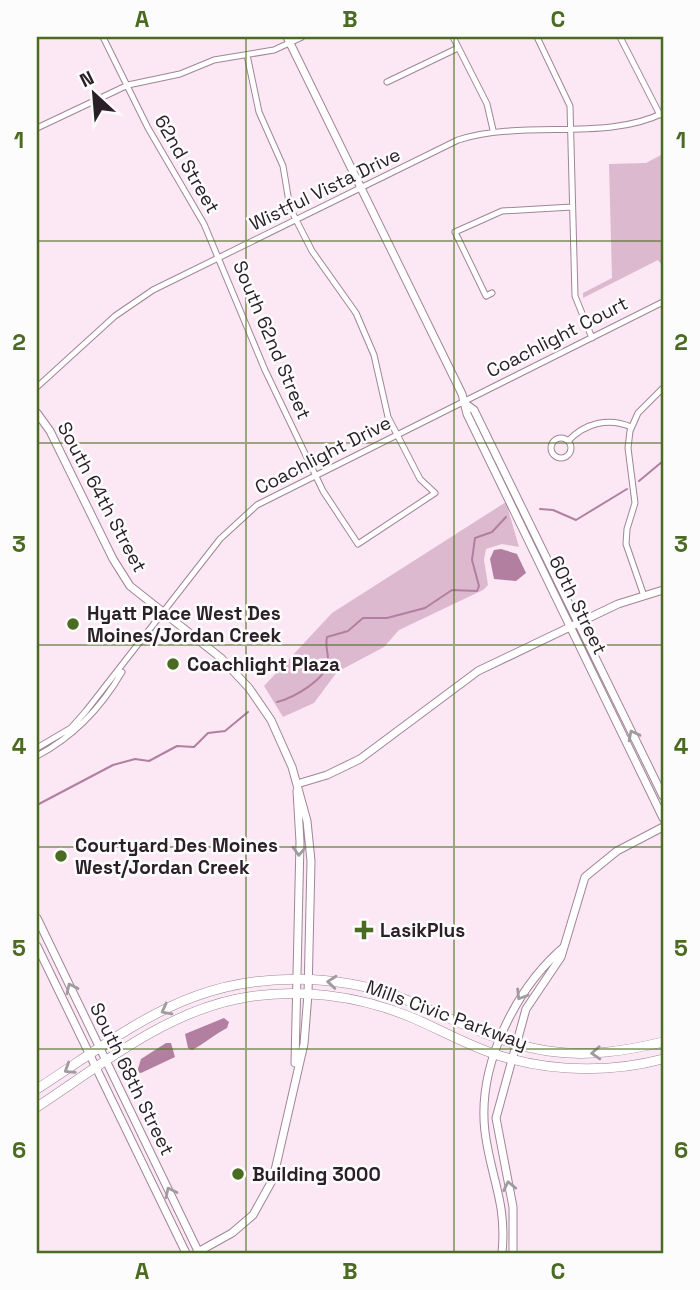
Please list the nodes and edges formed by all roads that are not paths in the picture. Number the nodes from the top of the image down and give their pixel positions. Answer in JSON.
{"nodes":[{"id":1,"x":103,"y":37,"type":"edge"},
{"id":2,"x":302,"y":37,"type":"edge"},
{"id":3,"x":453,"y":37,"type":"edge"},
{"id":4,"x":537,"y":37,"type":"edge"},
{"id":5,"x":620,"y":37,"type":"edge"},
{"id":6,"x":288,"y":40,"type":"edge"},
{"id":7,"x":458,"y":48,"type":"junction"},
{"id":8,"x":247,"y":55,"type":"junction"},
{"id":9,"x":387,"y":82,"type":"dead end"},
{"id":10,"x":127,"y":86,"type":"junction"},
{"id":11,"x":662,"y":114,"type":"edge"},
{"id":12,"x":571,"y":127,"type":"junction"},
{"id":13,"x":37,"y":128,"type":"edge"},
{"id":14,"x":493,"y":130,"type":"junction"},
{"id":15,"x":361,"y":189,"type":"junction"},
{"id":16,"x":572,"y":207,"type":"junction"},
{"id":17,"x":296,"y":221,"type":"junction"},
{"id":18,"x":220,"y":258,"type":"junction"},
{"id":19,"x":492,"y":293,"type":"dead end"},
{"id":20,"x":663,"y":302,"type":"edge"},
{"id":21,"x":592,"y":338,"type":"junction"},
{"id":22,"x":37,"y":387,"type":"edge"},
{"id":23,"x":663,"y":388,"type":"edge"},
{"id":24,"x":466,"y":403,"type":"junction"},
{"id":25,"x":37,"y":413,"type":"edge"},
{"id":26,"x":632,"y":427,"type":"junction"},
{"id":27,"x":397,"y":435,"type":"junction"},
{"id":28,"x":568,"y":441,"type":"dead end"},
{"id":29,"x":315,"y":475,"type":"junction"},
{"id":30,"x":663,"y":590,"type":"edge"},
{"id":31,"x":644,"y":596,"type":"junction"},
{"id":32,"x":163,"y":614,"type":"junction"},
{"id":33,"x":579,"y":623,"type":"junction"},
{"id":34,"x":571,"y":627,"type":"junction"},
{"id":35,"x":132,"y":654,"type":"junction"},
{"id":36,"x":37,"y":748,"type":"edge"},
{"id":37,"x":37,"y":756,"type":"edge"},
{"id":38,"x":297,"y":784,"type":"junction"},
{"id":39,"x":663,"y":796,"type":"edge"},
{"id":40,"x":663,"y":818,"type":"edge"},
{"id":41,"x":663,"y":827,"type":"edge"},
{"id":42,"x":37,"y":918,"type":"edge"},
{"id":43,"x":37,"y":946,"type":"edge"},
{"id":44,"x":565,"y":946,"type":"junction"},
{"id":45,"x":298,"y":980,"type":"junction"},
{"id":46,"x":308,"y":980,"type":"junction"},
{"id":47,"x":298,"y":994,"type":"junction"},
{"id":48,"x":308,"y":994,"type":"junction"},
{"id":49,"x":501,"y":1040,"type":"junction"},
{"id":50,"x":663,"y":1042,"type":"edge"},
{"id":51,"x":516,"y":1044,"type":"junction"},
{"id":52,"x":101,"y":1049,"type":"junction"},
{"id":53,"x":496,"y":1055,"type":"junction"},
{"id":54,"x":90,"y":1056,"type":"junction"},
{"id":55,"x":511,"y":1059,"type":"junction"},
{"id":56,"x":663,"y":1059,"type":"edge"},
{"id":57,"x":107,"y":1062,"type":"junction"},
{"id":58,"x":96,"y":1069,"type":"junction"},
{"id":59,"x":295,"y":1077,"type":"junction"},
{"id":60,"x":37,"y":1089,"type":"edge"},
{"id":61,"x":37,"y":1107,"type":"edge"},
{"id":62,"x":186,"y":1253,"type":"edge"},
{"id":63,"x":198,"y":1253,"type":"edge"},
{"id":64,"x":502,"y":1253,"type":"edge"},
{"id":65,"x":513,"y":1253,"type":"edge"}],
"edges":[{"from":1,"to":10,"type":"street","name":"62nd Street"},
{"from":2,"to":6,"type":"street"},
{"from":3,"to":7,"type":"street"},
{"from":4,"to":12,"type":"street"},
{"from":5,"to":11,"type":"street"},
{"from":6,"to":8,"type":"street"},
{"from":6,"to":15,"type":"street","name":"60th Street"},
{"from":7,"to":9,"type":"street"},
{"from":7,"to":14,"type":"street"},
{"from":8,"to":10,"type":"street"},
{"from":8,"to":17,"type":"street"},
{"from":10,"to":13,"type":"street"},
{"from":10,"to":18,"type":"street","name":"62nd Street"},
{"from":11,"to":12,"type":"street","name":"Wistful Vista Drive"},
{"from":12,"to":14,"type":"street","name":"Wistful Vista Drive"},
{"from":12,"to":16,"type":"street"},
{"from":14,"to":15,"type":"street","name":"Wistful Vista Drive"},
{"from":15,"to":17,"type":"street","name":"Wistful Vista Drive"},
{"from":15,"to":24,"type":"street","name":"60th Street"},
{"from":16,"to":19,"type":"street"},
{"from":16,"to":21,"type":"street"},
{"from":17,"to":18,"type":"street","name":"Wistful Vista Drive"},
{"from":17,"to":27,"type":"street"},
{"from":18,"to":22,"type":"street","name":"Wistful Vista Drive"},
{"from":18,"to":29,"type":"street","name":"South 62nd Street"},
{"from":20,"to":21,"type":"street","name":"Coachlight Court"},
{"from":21,"to":24,"type":"street","name":"Coachlight Court"},
{"from":23,"to":26,"type":"street"},
{"from":24,"to":27,"type":"street","name":"Coachlight Drive"},
{"from":24,"to":33,"type":"street","name":"60th Street"},
{"from":24,"to":34,"type":"street","name":"60th Street"},
{"from":25,"to":32,"type":"street","name":"South 64th Street"},
{"from":26,"to":28,"type":"street"},
{"from":26,"to":31,"type":"street"},
{"from":27,"to":29,"type":"street","name":"Coachlight Drive"},
{"from":27,"to":29,"type":"street","name":"South 62nd Street"},
{"from":29,"to":32,"type":"street","name":"Coachlight Drive"},
{"from":30,"to":31,"type":"street"},
{"from":31,"to":33,"type":"street"},
{"from":32,"to":35,"type":"street","name":"Coachlight Drive"},
{"from":32,"to":38,"type":"street","name":"South 64th Street"},
{"from":33,"to":34,"type":"street"},
{"from":39,"to":33,"type":"street","name":"60th Street","one_way":true},
{"from":34,"to":38,"type":"street"},
{"from":34,"to":40,"type":"street","name":"60th Street"},
{"from":35,"to":36,"type":"street","name":"Coachlight Drive"},
{"from":35,"to":37,"type":"street","name":"Coachlight Drive"},
{"from":38,"to":45,"type":"street","name":"South 64th Street","one_way":true},
{"from":38,"to":46,"type":"street","name":"South 64th Street"},
{"from":41,"to":44,"type":"street"},
{"from":52,"to":42,"type":"street","name":"South 68th Street","one_way":true},
{"from":43,"to":54,"type":"street","name":"South 68th Street"},
{"from":44,"to":49,"type":"street","one_way":true},
{"from":44,"to":51,"type":"street"},
{"from":45,"to":46,"type":"main road","name":"Mills Civic Parkway"},
{"from":45,"to":47,"type":"street","name":"South 64th Street"},
{"from":45,"to":52,"type":"main road","name":"Mills Civic Parkway","one_way":true},
{"from":46,"to":48,"type":"street","name":"South 64th Street"},
{"from":49,"to":46,"type":"main road","name":"Mills Civic Parkway","one_way":true},
{"from":47,"to":48,"type":"main road","name":"Mills Civic Parkway"},
{"from":47,"to":57,"type":"main road","name":"Mills Civic Parkway"},
{"from":47,"to":59,"type":"street","name":"South 64th Street"},
{"from":48,"to":53,"type":"main road","name":"Mills Civic Parkway"},
{"from":48,"to":59,"type":"street","name":"South 64th Street"},
{"from":49,"to":51,"type":"main road","name":"Mills Civic Parkway"},
{"from":49,"to":53,"type":"street"},
{"from":50,"to":51,"type":"main road","name":"Mills Civic Parkway","one_way":true},
{"from":51,"to":55,"type":"street"},
{"from":52,"to":54,"type":"main road","name":"Mills Civic Parkway"},
{"from":52,"to":57,"type":"street","name":"South 68th Street"},
{"from":53,"to":55,"type":"main road","name":"Mills Civic Parkway"},
{"from":53,"to":64,"type":"street"},
{"from":54,"to":58,"type":"street","name":"South 68th Street"},
{"from":54,"to":60,"type":"main road","name":"Mills Civic Parkway","one_way":true},
{"from":55,"to":56,"type":"main road","name":"Mills Civic Parkway"},
{"from":65,"to":55,"type":"street","one_way":true},
{"from":57,"to":58,"type":"main road","name":"Mills Civic Parkway"},
{"from":63,"to":57,"type":"street","name":"South 68th Street","one_way":true},
{"from":58,"to":61,"type":"main road","name":"Mills Civic Parkway"},
{"from":58,"to":62,"type":"street","name":"South 68th Street"},
{"from":59,"to":63,"type":"street","name":"South 64th Street"}]}
